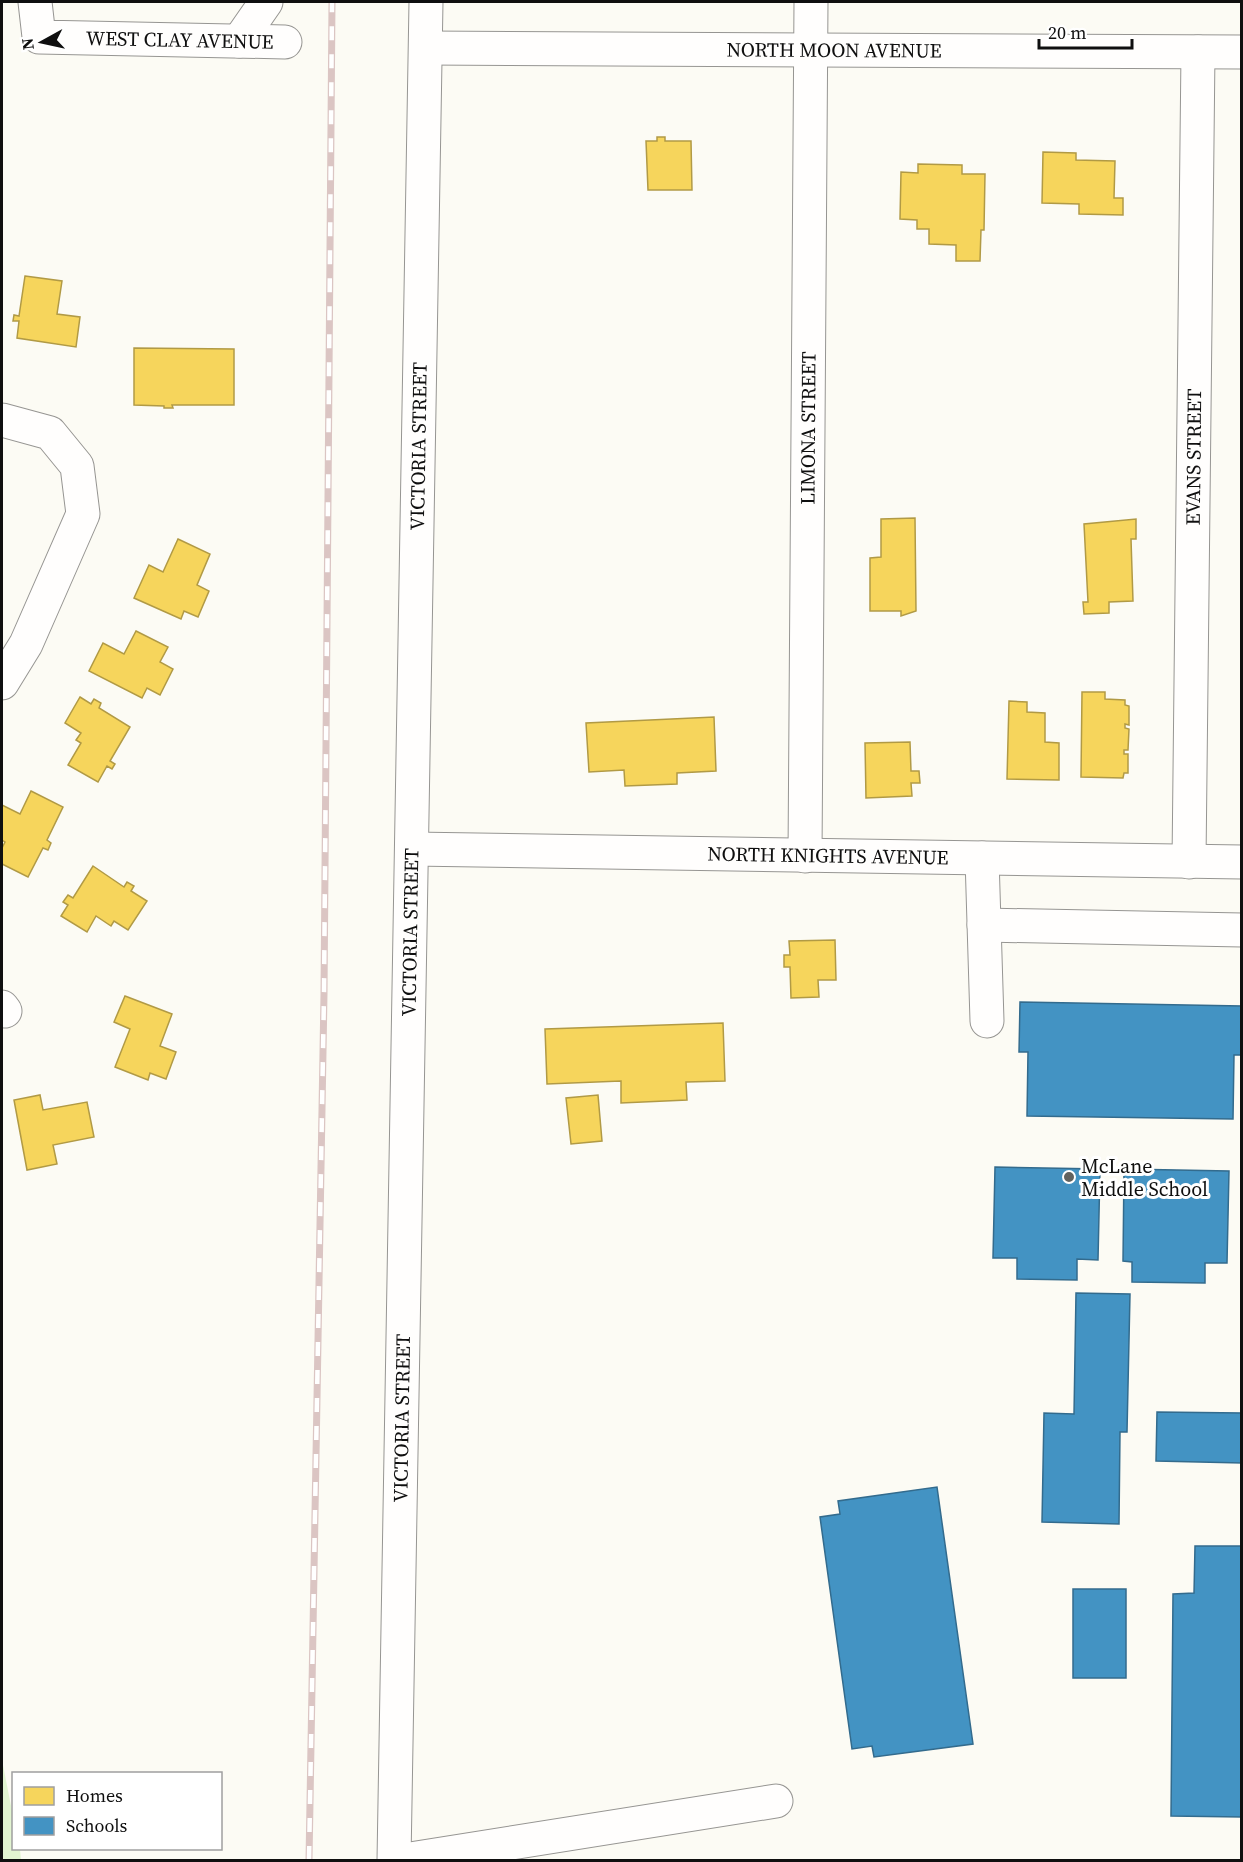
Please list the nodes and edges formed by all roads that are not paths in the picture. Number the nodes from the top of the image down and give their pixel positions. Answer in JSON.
{"nodes":[{"id":1,"x":35,"y":2,"type":"edge"},
{"id":2,"x":266,"y":2,"type":"edge"},
{"id":3,"x":426,"y":2,"type":"edge"},
{"id":4,"x":811,"y":2,"type":"edge"},
{"id":5,"x":240,"y":41,"type":"junction"},
{"id":6,"x":285,"y":42,"type":"dead end"},
{"id":7,"x":426,"y":48,"type":"junction"},
{"id":8,"x":810,"y":51,"type":"junction"},
{"id":9,"x":1198,"y":52,"type":"junction"},
{"id":10,"x":1242,"y":52,"type":"edge"},
{"id":11,"x":2,"y":420,"type":"edge"},
{"id":12,"x":2,"y":683,"type":"edge"},
{"id":13,"x":412,"y":849,"type":"junction"},
{"id":14,"x":805,"y":856,"type":"junction"},
{"id":15,"x":982,"y":858,"type":"junction"},
{"id":16,"x":1189,"y":862,"type":"junction"},
{"id":17,"x":1242,"y":862,"type":"edge"},
{"id":18,"x":984,"y":925,"type":"junction"},
{"id":19,"x":1242,"y":930,"type":"edge"},
{"id":20,"x":987,"y":1021,"type":"dead end"},
{"id":21,"x":776,"y":1801,"type":"dead end"},
{"id":22,"x":394,"y":1860,"type":"edge"},
{"id":23,"x":404,"y":1860,"type":"edge"}],
"edges":[{"from":1,"to":5,"type":"street","name":"WEST CLAY AVENUE"},
{"from":2,"to":5,"type":"street"},
{"from":3,"to":7,"type":"street","name":"VICTORIA STREET"},
{"from":4,"to":8,"type":"street","name":"LIMONA STREET"},
{"from":5,"to":6,"type":"street","name":"WEST CLAY AVENUE"},
{"from":7,"to":8,"type":"street","name":"NORTH MOON AVENUE"},
{"from":7,"to":13,"type":"street","name":"VICTORIA STREET"},
{"from":8,"to":9,"type":"street","name":"NORTH MOON AVENUE"},
{"from":8,"to":14,"type":"street","name":"LIMONA STREET"},
{"from":9,"to":10,"type":"street","name":"NORTH MOON AVENUE"},
{"from":9,"to":16,"type":"street","name":"EVANS STREET"},
{"from":11,"to":12,"type":"street"},
{"from":13,"to":14,"type":"street","name":"NORTH KNIGHTS AVENUE"},
{"from":13,"to":22,"type":"street","name":"VICTORIA STREET"},
{"from":14,"to":15,"type":"street","name":"NORTH KNIGHTS AVENUE"},
{"from":15,"to":16,"type":"street","name":"NORTH KNIGHTS AVENUE"},
{"from":15,"to":18,"type":"street"},
{"from":16,"to":17,"type":"street","name":"NORTH KNIGHTS AVENUE"},
{"from":18,"to":19,"type":"street"},
{"from":18,"to":20,"type":"street"},
{"from":21,"to":23,"type":"street"}]}
